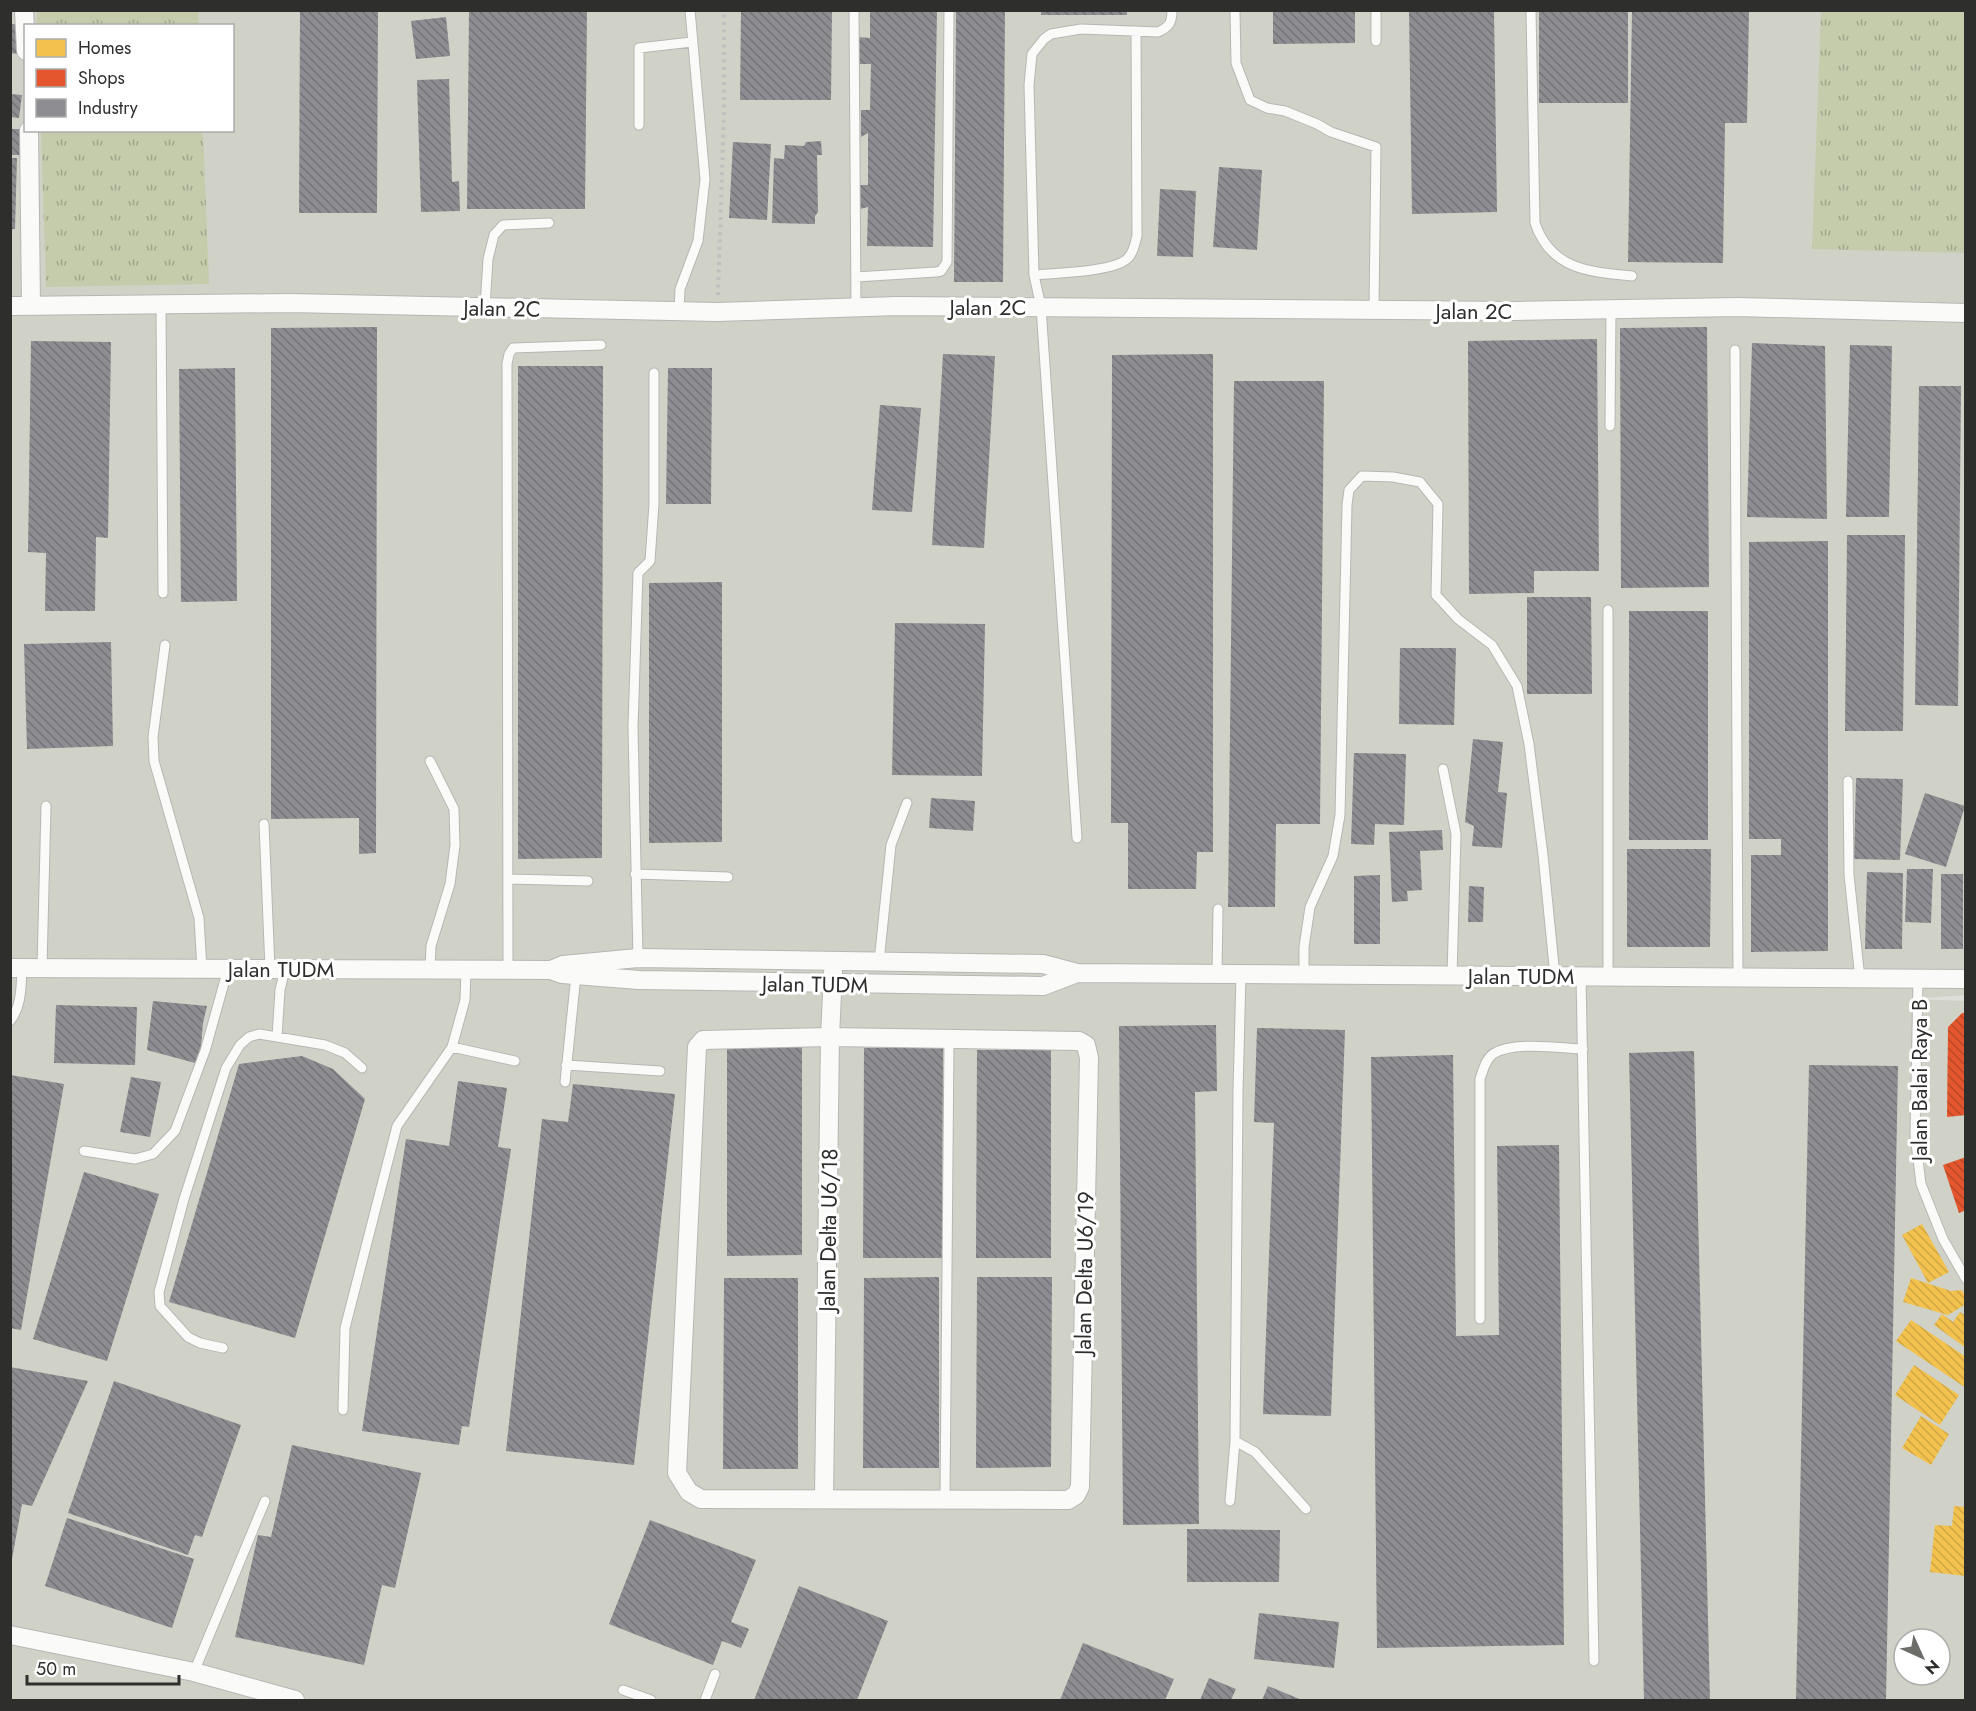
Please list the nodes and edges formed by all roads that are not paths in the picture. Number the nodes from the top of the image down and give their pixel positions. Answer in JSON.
{"nodes":[{"id":1,"x":690,"y":10,"type":"edge"},
{"id":2,"x":854,"y":10,"type":"edge"},
{"id":3,"x":949,"y":10,"type":"edge"},
{"id":4,"x":1172,"y":10,"type":"edge"},
{"id":5,"x":1376,"y":10,"type":"edge"},
{"id":6,"x":1531,"y":10,"type":"edge"},
{"id":7,"x":1235,"y":12,"type":"dead end"},
{"id":8,"x":1136,"y":31,"type":"junction"},
{"id":9,"x":1376,"y":41,"type":"dead end"},
{"id":10,"x":692,"y":42,"type":"junction"},
{"id":11,"x":639,"y":125,"type":"dead end"},
{"id":12,"x":29,"y":132,"type":"edge"},
{"id":13,"x":549,"y":223,"type":"dead end"},
{"id":14,"x":1034,"y":275,"type":"junction"},
{"id":15,"x":1632,"y":276,"type":"dead end"},
{"id":16,"x":856,"y":278,"type":"junction"},
{"id":17,"x":161,"y":304,"type":"junction"},
{"id":18,"x":10,"y":306,"type":"edge"},
{"id":19,"x":31,"y":306,"type":"junction"},
{"id":20,"x":485,"y":307,"type":"junction"},
{"id":21,"x":1041,"y":307,"type":"junction"},
{"id":22,"x":856,"y":308,"type":"junction"},
{"id":23,"x":1611,"y":309,"type":"junction"},
{"id":24,"x":1374,"y":310,"type":"junction"},
{"id":25,"x":679,"y":311,"type":"junction"},
{"id":26,"x":1965,"y":313,"type":"edge"},
{"id":27,"x":601,"y":345,"type":"dead end"},
{"id":28,"x":1735,"y":350,"type":"dead end"},
{"id":29,"x":654,"y":373,"type":"dead end"},
{"id":30,"x":1610,"y":426,"type":"dead end"},
{"id":31,"x":164,"y":593,"type":"dead end"},
{"id":32,"x":1608,"y":610,"type":"dead end"},
{"id":33,"x":165,"y":645,"type":"dead end"},
{"id":34,"x":430,"y":761,"type":"dead end"},
{"id":35,"x":1443,"y":769,"type":"dead end"},
{"id":36,"x":1848,"y":781,"type":"dead end"},
{"id":37,"x":907,"y":803,"type":"dead end"},
{"id":38,"x":46,"y":806,"type":"dead end"},
{"id":39,"x":264,"y":824,"type":"dead end"},
{"id":40,"x":1077,"y":838,"type":"dead end"},
{"id":41,"x":635,"y":874,"type":"junction"},
{"id":42,"x":728,"y":877,"type":"dead end"},
{"id":43,"x":508,"y":879,"type":"junction"},
{"id":44,"x":588,"y":881,"type":"dead end"},
{"id":45,"x":1218,"y":909,"type":"dead end"},
{"id":46,"x":638,"y":958,"type":"junction"},
{"id":47,"x":834,"y":961,"type":"junction"},
{"id":48,"x":879,"y":962,"type":"junction"},
{"id":49,"x":16,"y":968,"type":"edge"},
{"id":50,"x":42,"y":968,"type":"junction"},
{"id":51,"x":202,"y":969,"type":"junction"},
{"id":52,"x":228,"y":969,"type":"junction"},
{"id":53,"x":277,"y":969,"type":"junction"},
{"id":54,"x":430,"y":969,"type":"junction"},
{"id":55,"x":466,"y":970,"type":"junction"},
{"id":56,"x":508,"y":970,"type":"junction"},
{"id":57,"x":551,"y":970,"type":"junction"},
{"id":58,"x":1077,"y":973,"type":"junction"},
{"id":59,"x":1217,"y":974,"type":"junction"},
{"id":60,"x":1241,"y":974,"type":"junction"},
{"id":61,"x":576,"y":975,"type":"junction"},
{"id":62,"x":1304,"y":975,"type":"junction"},
{"id":63,"x":1452,"y":976,"type":"junction"},
{"id":64,"x":1555,"y":976,"type":"junction"},
{"id":65,"x":1581,"y":977,"type":"junction"},
{"id":66,"x":1608,"y":977,"type":"junction"},
{"id":67,"x":1738,"y":978,"type":"junction"},
{"id":68,"x":1860,"y":979,"type":"junction"},
{"id":69,"x":1918,"y":979,"type":"junction"},
{"id":70,"x":1965,"y":979,"type":"edge"},
{"id":71,"x":832,"y":984,"type":"junction"},
{"id":72,"x":10,"y":1021,"type":"edge"},
{"id":73,"x":277,"y":1037,"type":"junction"},
{"id":74,"x":830,"y":1037,"type":"junction"},
{"id":75,"x":949,"y":1039,"type":"junction"},
{"id":76,"x":452,"y":1047,"type":"junction"},
{"id":77,"x":1582,"y":1049,"type":"junction"},
{"id":78,"x":515,"y":1061,"type":"dead end"},
{"id":79,"x":566,"y":1065,"type":"junction"},
{"id":80,"x":362,"y":1068,"type":"dead end"},
{"id":81,"x":660,"y":1071,"type":"dead end"},
{"id":82,"x":565,"y":1082,"type":"dead end"},
{"id":83,"x":84,"y":1151,"type":"dead end"},
{"id":84,"x":1965,"y":1279,"type":"edge"},
{"id":85,"x":1480,"y":1319,"type":"dead end"},
{"id":86,"x":223,"y":1348,"type":"dead end"},
{"id":87,"x":343,"y":1410,"type":"dead end"},
{"id":88,"x":1235,"y":1441,"type":"junction"},
{"id":89,"x":824,"y":1499,"type":"junction"},
{"id":90,"x":945,"y":1499,"type":"junction"},
{"id":91,"x":265,"y":1501,"type":"dead end"},
{"id":92,"x":1230,"y":1501,"type":"dead end"},
{"id":93,"x":1306,"y":1509,"type":"dead end"},
{"id":94,"x":10,"y":1635,"type":"edge"},
{"id":95,"x":1594,"y":1661,"type":"dead end"},
{"id":96,"x":194,"y":1672,"type":"junction"},
{"id":97,"x":715,"y":1674,"type":"dead end"},
{"id":98,"x":623,"y":1690,"type":"dead end"},
{"id":99,"x":295,"y":1701,"type":"edge"},
{"id":100,"x":651,"y":1701,"type":"edge"},
{"id":101,"x":705,"y":1701,"type":"edge"}],
"edges":[{"from":1,"to":10,"type":"lane"},
{"from":2,"to":16,"type":"lane"},
{"from":3,"to":16,"type":"lane"},
{"from":4,"to":8,"type":"lane"},
{"from":5,"to":9,"type":"lane"},
{"from":6,"to":15,"type":"lane"},
{"from":7,"to":24,"type":"lane"},
{"from":8,"to":14,"type":"lane"},
{"from":8,"to":14,"type":"lane"},
{"from":10,"to":11,"type":"lane"},
{"from":10,"to":25,"type":"lane"},
{"from":12,"to":19,"type":"street"},
{"from":13,"to":20,"type":"lane"},
{"from":14,"to":21,"type":"lane"},
{"from":16,"to":22,"type":"lane"},
{"from":17,"to":19,"type":"street","name":"Jalan 2C"},
{"from":17,"to":20,"type":"street","name":"Jalan 2C"},
{"from":17,"to":31,"type":"lane"},
{"from":18,"to":19,"type":"street","name":"Jalan 2C"},
{"from":20,"to":25,"type":"street","name":"Jalan 2C"},
{"from":21,"to":22,"type":"street","name":"Jalan 2C"},
{"from":21,"to":24,"type":"street","name":"Jalan 2C"},
{"from":21,"to":40,"type":"lane"},
{"from":22,"to":25,"type":"street","name":"Jalan 2C"},
{"from":23,"to":24,"type":"street","name":"Jalan 2C"},
{"from":23,"to":26,"type":"street","name":"Jalan 2C"},
{"from":23,"to":30,"type":"lane"},
{"from":27,"to":43,"type":"lane"},
{"from":28,"to":67,"type":"lane"},
{"from":29,"to":41,"type":"lane"},
{"from":32,"to":66,"type":"lane"},
{"from":33,"to":51,"type":"lane"},
{"from":34,"to":54,"type":"lane"},
{"from":35,"to":63,"type":"lane"},
{"from":36,"to":68,"type":"lane"},
{"from":37,"to":48,"type":"lane"},
{"from":38,"to":50,"type":"lane"},
{"from":39,"to":53,"type":"lane"},
{"from":41,"to":42,"type":"lane"},
{"from":41,"to":46,"type":"lane"},
{"from":43,"to":44,"type":"lane"},
{"from":43,"to":56,"type":"lane"},
{"from":45,"to":59,"type":"lane"},
{"from":46,"to":47,"type":"street","name":"Jalan TUDM"},
{"from":46,"to":57,"type":"street","name":"Jalan TUDM"},
{"from":47,"to":48,"type":"street","name":"Jalan TUDM"},
{"from":47,"to":71,"type":"street","name":"Jalan Delta U6/18"},
{"from":48,"to":58,"type":"street","name":"Jalan TUDM"},
{"from":49,"to":50,"type":"street","name":"Jalan TUDM"},
{"from":49,"to":72,"type":"lane"},
{"from":50,"to":51,"type":"street","name":"Jalan TUDM"},
{"from":51,"to":52,"type":"street","name":"Jalan TUDM"},
{"from":52,"to":53,"type":"street","name":"Jalan TUDM"},
{"from":52,"to":83,"type":"lane"},
{"from":53,"to":54,"type":"street","name":"Jalan TUDM"},
{"from":53,"to":73,"type":"lane"},
{"from":54,"to":55,"type":"street","name":"Jalan TUDM"},
{"from":55,"to":56,"type":"street","name":"Jalan TUDM"},
{"from":55,"to":76,"type":"lane"},
{"from":56,"to":57,"type":"street","name":"Jalan TUDM"},
{"from":57,"to":61,"type":"street","name":"Jalan TUDM"},
{"from":58,"to":59,"type":"street","name":"Jalan TUDM"},
{"from":58,"to":71,"type":"street","name":"Jalan TUDM"},
{"from":59,"to":60,"type":"street","name":"Jalan TUDM"},
{"from":60,"to":62,"type":"street","name":"Jalan TUDM"},
{"from":60,"to":88,"type":"lane"},
{"from":61,"to":71,"type":"street","name":"Jalan TUDM"},
{"from":61,"to":79,"type":"lane"},
{"from":62,"to":63,"type":"street","name":"Jalan TUDM"},
{"from":62,"to":64,"type":"lane"},
{"from":63,"to":64,"type":"street","name":"Jalan TUDM"},
{"from":64,"to":65,"type":"street","name":"Jalan TUDM"},
{"from":65,"to":66,"type":"street","name":"Jalan TUDM"},
{"from":65,"to":77,"type":"lane"},
{"from":66,"to":67,"type":"street","name":"Jalan TUDM"},
{"from":67,"to":68,"type":"street","name":"Jalan TUDM"},
{"from":68,"to":69,"type":"street","name":"Jalan TUDM"},
{"from":69,"to":70,"type":"street","name":"Jalan TUDM"},
{"from":69,"to":84,"type":"lane","name":"Jalan Balai Raya B"},
{"from":71,"to":74,"type":"street","name":"Jalan Delta U6/18"},
{"from":73,"to":80,"type":"lane"},
{"from":73,"to":86,"type":"lane"},
{"from":74,"to":75,"type":"street"},
{"from":74,"to":89,"type":"street","name":"Jalan Delta U6/18"},
{"from":74,"to":89,"type":"street"},
{"from":75,"to":90,"type":"lane"},
{"from":75,"to":90,"type":"street","name":"Jalan Delta U6/19"},
{"from":76,"to":78,"type":"lane"},
{"from":76,"to":87,"type":"lane"},
{"from":77,"to":85,"type":"lane"},
{"from":77,"to":95,"type":"lane"},
{"from":79,"to":81,"type":"lane"},
{"from":79,"to":82,"type":"lane"},
{"from":88,"to":92,"type":"lane"},
{"from":88,"to":93,"type":"lane"},
{"from":89,"to":90,"type":"street"},
{"from":91,"to":96,"type":"lane"},
{"from":94,"to":96,"type":"street"},
{"from":96,"to":99,"type":"street"},
{"from":97,"to":101,"type":"lane"},
{"from":98,"to":100,"type":"lane"}]}
